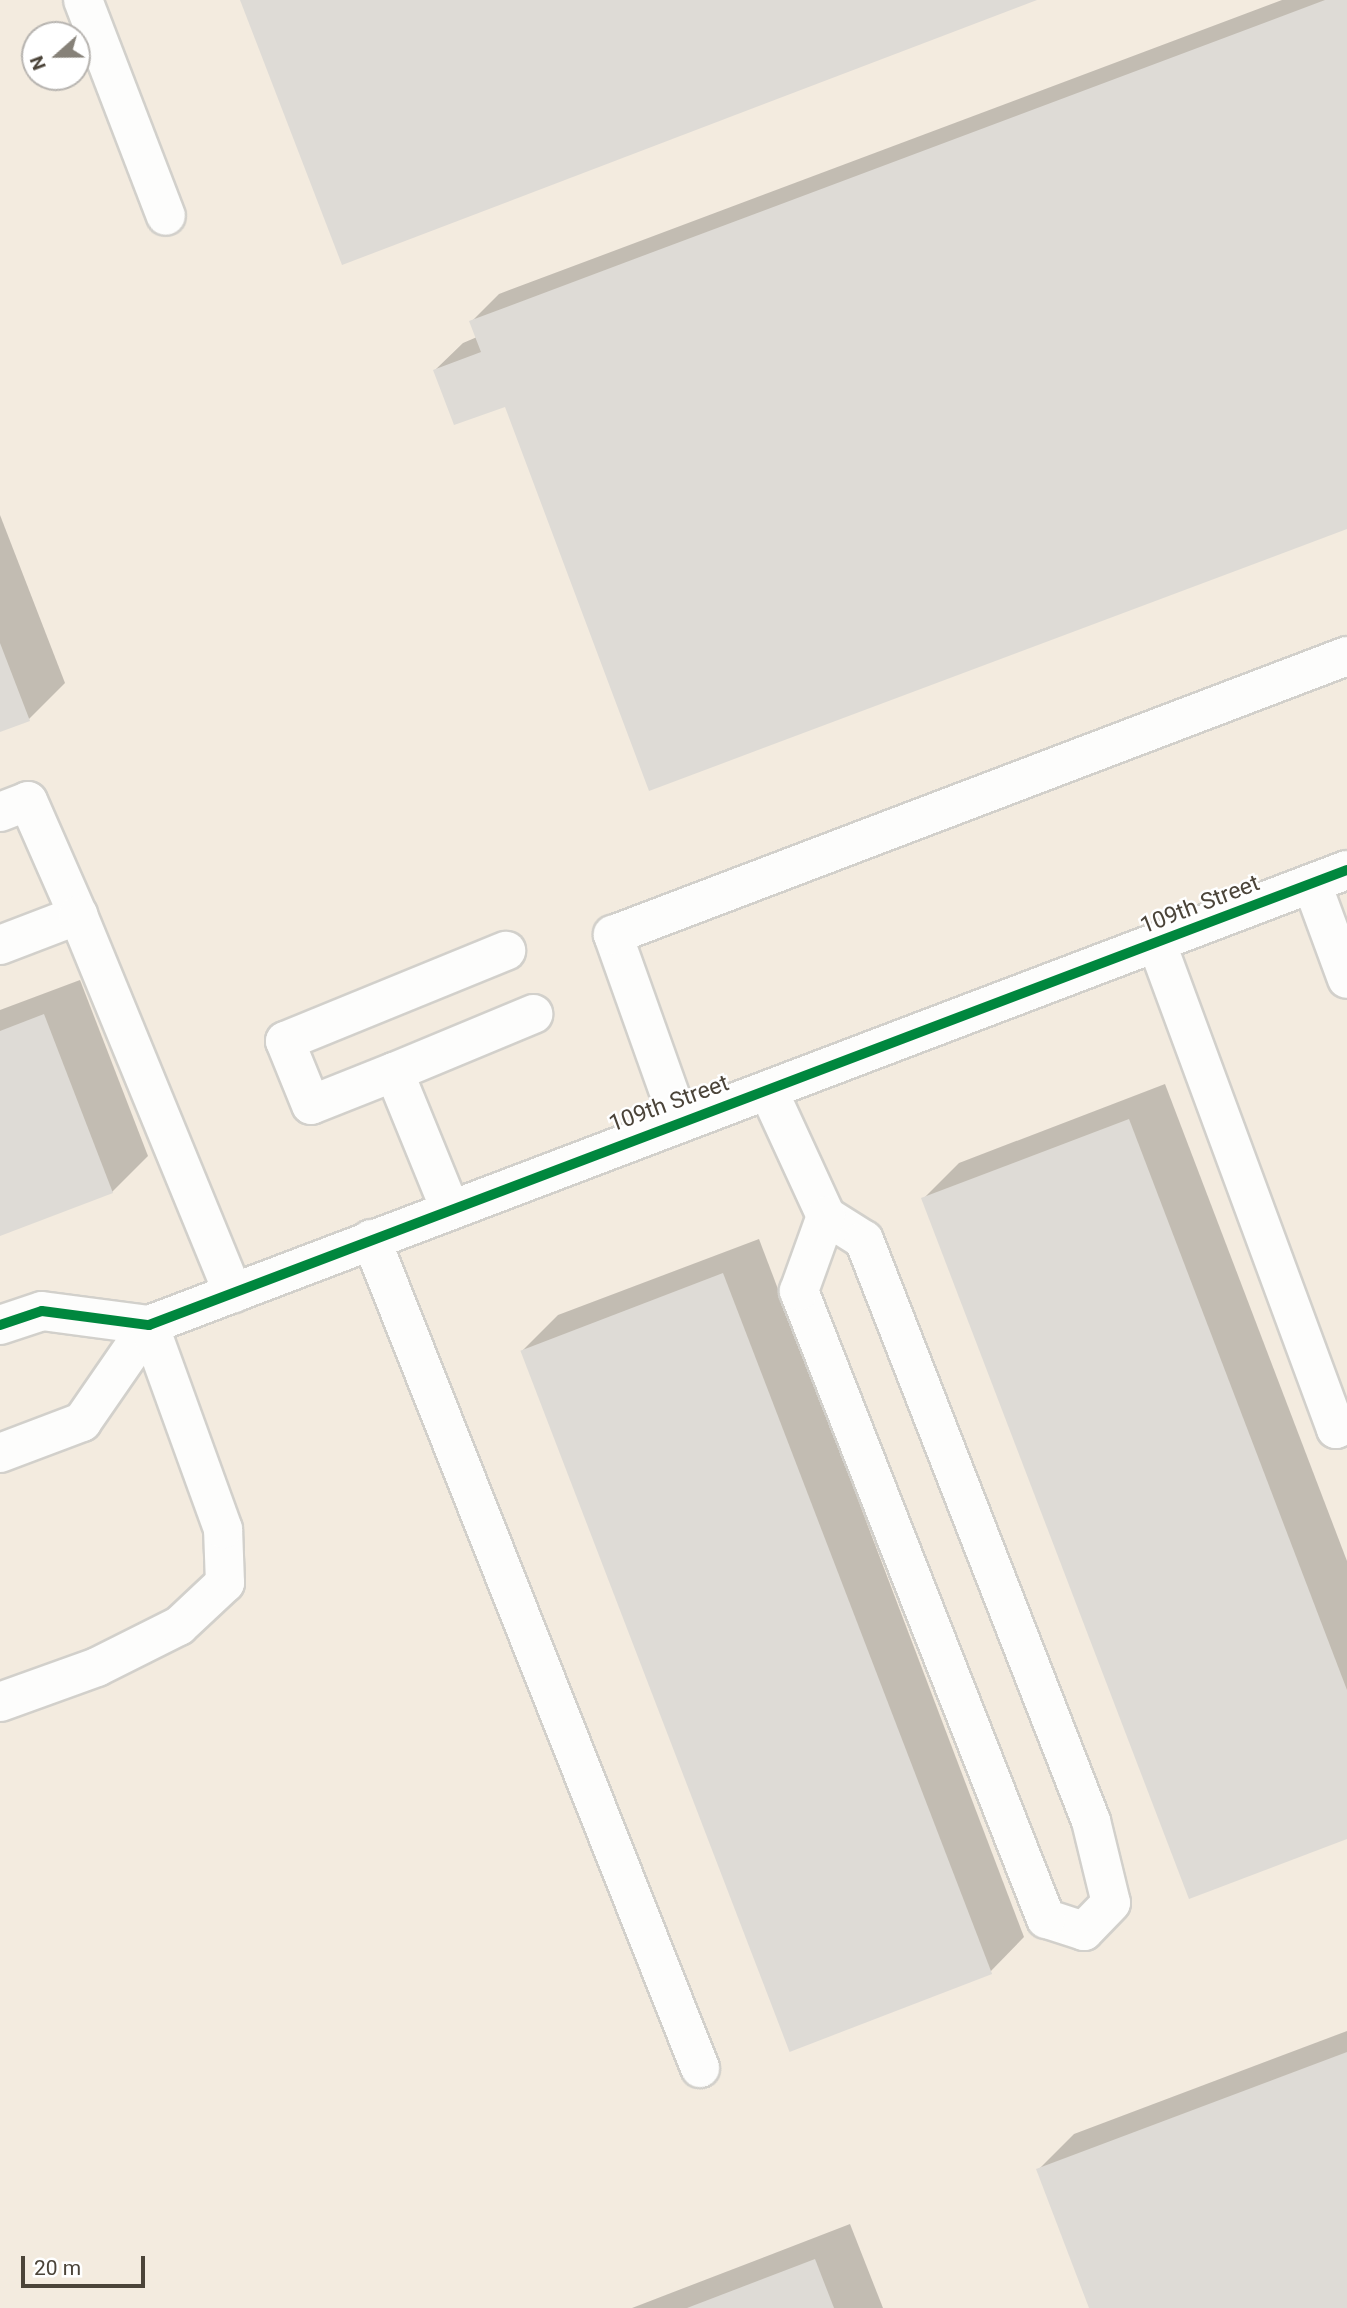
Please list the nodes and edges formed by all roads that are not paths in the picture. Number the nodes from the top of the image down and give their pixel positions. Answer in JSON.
{"nodes":[{"id":1,"x":83,"y":0,"type":"edge"},
{"id":2,"x":166,"y":216,"type":"dead end"},
{"id":3,"x":1347,"y":656,"type":"edge"},
{"id":4,"x":0,"y":812,"type":"edge"},
{"id":5,"x":1347,"y":870,"type":"edge"},
{"id":6,"x":1312,"y":884,"type":"junction"},
{"id":7,"x":78,"y":915,"type":"junction"},
{"id":8,"x":1157,"y":944,"type":"junction"},
{"id":9,"x":0,"y":945,"type":"edge"},
{"id":10,"x":506,"y":951,"type":"dead end"},
{"id":11,"x":1347,"y":979,"type":"edge"},
{"id":12,"x":533,"y":1014,"type":"dead end"},
{"id":13,"x":394,"y":1072,"type":"junction"},
{"id":14,"x":768,"y":1090,"type":"junction"},
{"id":15,"x":680,"y":1123,"type":"junction"},
{"id":16,"x":450,"y":1209,"type":"junction"},
{"id":17,"x":826,"y":1216,"type":"junction"},
{"id":18,"x":371,"y":1240,"type":"junction"},
{"id":19,"x":233,"y":1293,"type":"junction"},
{"id":20,"x":0,"y":1325,"type":"edge"},
{"id":21,"x":149,"y":1325,"type":"junction"},
{"id":22,"x":1347,"y":1424,"type":"edge"},
{"id":23,"x":0,"y":1452,"type":"edge"},
{"id":24,"x":0,"y":1702,"type":"edge"},
{"id":25,"x":700,"y":2068,"type":"dead end"}],
"edges":[{"from":1,"to":2,"type":"street"},
{"from":3,"to":15,"type":"street"},
{"from":4,"to":7,"type":"street"},
{"from":5,"to":6,"type":"street","name":"109th Street"},
{"from":6,"to":8,"type":"street","name":"109th Street"},
{"from":6,"to":11,"type":"street"},
{"from":7,"to":9,"type":"street"},
{"from":7,"to":19,"type":"street"},
{"from":8,"to":14,"type":"street","name":"109th Street"},
{"from":8,"to":22,"type":"street"},
{"from":10,"to":13,"type":"street"},
{"from":12,"to":13,"type":"street"},
{"from":13,"to":16,"type":"street"},
{"from":14,"to":15,"type":"street","name":"109th Street"},
{"from":14,"to":17,"type":"street"},
{"from":15,"to":16,"type":"street","name":"109th Street"},
{"from":16,"to":18,"type":"street","name":"109th Street"},
{"from":17,"to":17,"type":"street"},
{"from":18,"to":19,"type":"street","name":"109th Street"},
{"from":18,"to":25,"type":"street"},
{"from":19,"to":21,"type":"street","name":"109th Street"},
{"from":20,"to":21,"type":"street","name":"109th Street"},
{"from":21,"to":23,"type":"street"},
{"from":21,"to":24,"type":"street"}]}
